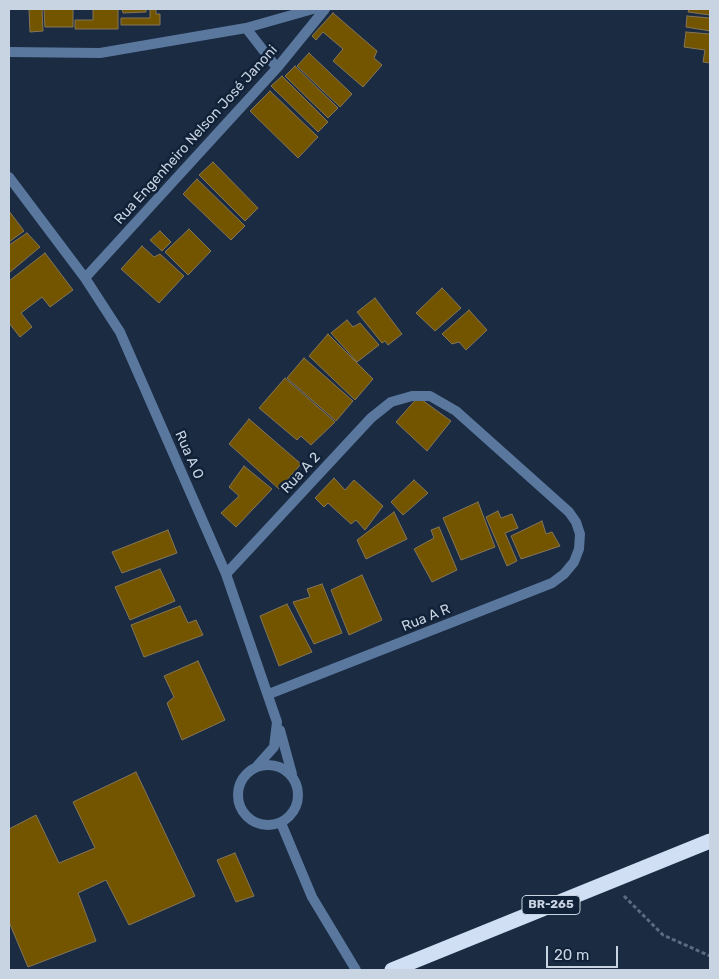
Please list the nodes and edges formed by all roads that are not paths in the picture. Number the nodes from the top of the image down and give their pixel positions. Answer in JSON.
{"nodes":[{"id":1,"x":313,"y":9,"type":"edge"},
{"id":2,"x":325,"y":9,"type":"edge"},
{"id":3,"x":246,"y":28,"type":"junction"},
{"id":4,"x":9,"y":52,"type":"edge"},
{"id":5,"x":277,"y":68,"type":"junction"},
{"id":6,"x":9,"y":177,"type":"edge"},
{"id":7,"x":85,"y":278,"type":"junction"},
{"id":8,"x":579,"y":549,"type":"joint"},
{"id":9,"x":226,"y":574,"type":"junction"},
{"id":10,"x":269,"y":694,"type":"junction"},
{"id":11,"x":278,"y":722,"type":"junction"},
{"id":12,"x":257,"y":766,"type":"junction"},
{"id":13,"x":292,"y":775,"type":"junction"},
{"id":14,"x":281,"y":822,"type":"junction"},
{"id":15,"x":710,"y":841,"type":"edge"},
{"id":16,"x":356,"y":970,"type":"edge"},
{"id":17,"x":392,"y":970,"type":"edge"}],
"edges":[{"from":1,"to":3,"type":"street","name":"Rua Engenheiro Nelson José Janoni"},
{"from":2,"to":5,"type":"street","name":"Rua Engenheiro Nelson José Janoni"},
{"from":3,"to":4,"type":"street","name":"Rua Engenheiro Nelson José Janoni"},
{"from":3,"to":5,"type":"street"},
{"from":5,"to":7,"type":"street","name":"Rua Engenheiro Nelson José Janoni"},
{"from":6,"to":7,"type":"street","name":"Rua A O"},
{"from":7,"to":9,"type":"street","name":"Rua A O"},
{"from":8,"to":9,"type":"street","name":"Rua A 2"},
{"from":8,"to":10,"type":"street","name":"Rua A R"},
{"from":9,"to":10,"type":"street","name":"Rua A O"},
{"from":10,"to":11,"type":"street","name":"Rua A O"},
{"from":11,"to":12,"type":"street","name":"Rua A O"},
{"from":11,"to":13,"type":"street"},
{"from":12,"to":13,"type":"street"},
{"from":12,"to":14,"type":"street"},
{"from":13,"to":14,"type":"street"},
{"from":14,"to":16,"type":"street"},
{"from":15,"to":17,"type":"highway","number":"BR-265"}]}
